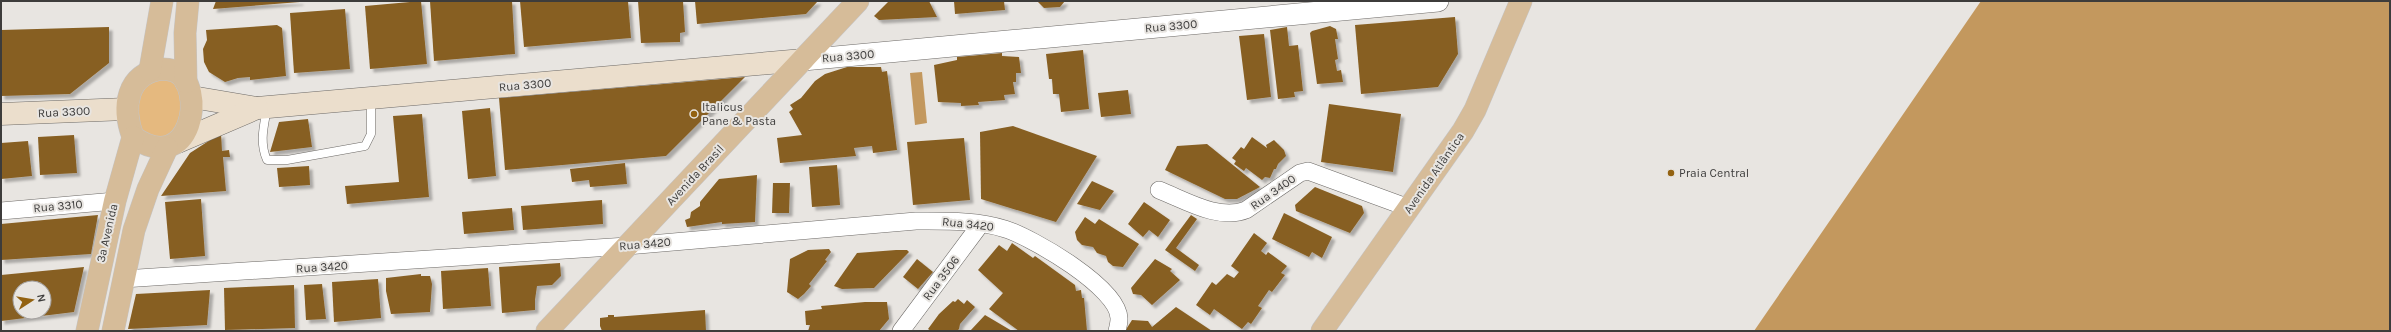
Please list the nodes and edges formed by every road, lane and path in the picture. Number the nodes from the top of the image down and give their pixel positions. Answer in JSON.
{"nodes":[{"id":1,"x":162,"y":1,"type":"edge"},
{"id":2,"x":188,"y":1,"type":"edge"},
{"id":3,"x":858,"y":1,"type":"edge"},
{"id":4,"x":1438,"y":1,"type":"edge"},
{"id":5,"x":1521,"y":1,"type":"edge"},
{"id":6,"x":802,"y":60,"type":"junction"},
{"id":7,"x":150,"y":70,"type":"junction"},
{"id":8,"x":189,"y":90,"type":"junction"},
{"id":9,"x":371,"y":98,"type":"junction"},
{"id":10,"x":262,"y":108,"type":"junction"},
{"id":11,"x":126,"y":109,"type":"junction"},
{"id":12,"x":1,"y":114,"type":"edge"},
{"id":13,"x":133,"y":137,"type":"junction"},
{"id":14,"x":173,"y":145,"type":"junction"},
{"id":15,"x":1159,"y":190,"type":"dead end"},
{"id":16,"x":115,"y":201,"type":"junction"},
{"id":17,"x":1409,"y":208,"type":"junction"},
{"id":18,"x":1,"y":211,"type":"edge"},
{"id":19,"x":980,"y":225,"type":"junction"},
{"id":20,"x":627,"y":246,"type":"junction"},
{"id":21,"x":123,"y":279,"type":"junction"},
{"id":22,"x":87,"y":331,"type":"edge"},
{"id":23,"x":114,"y":331,"type":"edge"},
{"id":24,"x":547,"y":331,"type":"edge"},
{"id":25,"x":901,"y":331,"type":"edge"},
{"id":26,"x":1117,"y":331,"type":"edge"},
{"id":27,"x":1322,"y":331,"type":"edge"}],
"edges":[{"from":1,"to":7,"type":"main road"},
{"from":2,"to":8,"type":"main road"},
{"from":3,"to":6,"type":"main road","name":"Avenida Brasil"},
{"from":4,"to":6,"type":"street","name":"Rua 3300"},
{"from":5,"to":17,"type":"main road","name":"Avenida Atlântica"},
{"from":6,"to":9,"type":"main road","name":"Rua 3300"},
{"from":6,"to":20,"type":"main road","name":"Avenida Brasil"},
{"from":7,"to":8,"type":"main road"},
{"from":7,"to":11,"type":"main road"},
{"from":8,"to":10,"type":"main road","name":"Rua 3300"},
{"from":8,"to":14,"type":"main road"},
{"from":9,"to":10,"type":"main road","name":"Rua 3300"},
{"from":9,"to":10,"type":"lane"},
{"from":10,"to":14,"type":"main road","name":"Rua 3300"},
{"from":11,"to":12,"type":"main road","name":"Rua 3300"},
{"from":11,"to":13,"type":"main road"},
{"from":13,"to":14,"type":"main road"},
{"from":13,"to":16,"type":"main road","name":"3ª Avenida"},
{"from":14,"to":21,"type":"main road","name":"3ª Avenida"},
{"from":15,"to":17,"type":"street","name":"Rua 3400"},
{"from":16,"to":18,"type":"street","name":"Rua 3310"},
{"from":16,"to":22,"type":"main road","name":"3ª Avenida"},
{"from":17,"to":27,"type":"main road","name":"Avenida Atlântica"},
{"from":19,"to":20,"type":"street","name":"Rua 3420"},
{"from":19,"to":25,"type":"street","name":"Rua 3506"},
{"from":19,"to":26,"type":"street","name":"Rua 3420"},
{"from":20,"to":21,"type":"street","name":"Rua 3420"},
{"from":20,"to":24,"type":"main road","name":"Avenida Brasil"},
{"from":21,"to":23,"type":"main road","name":"3ª Avenida"}]}
